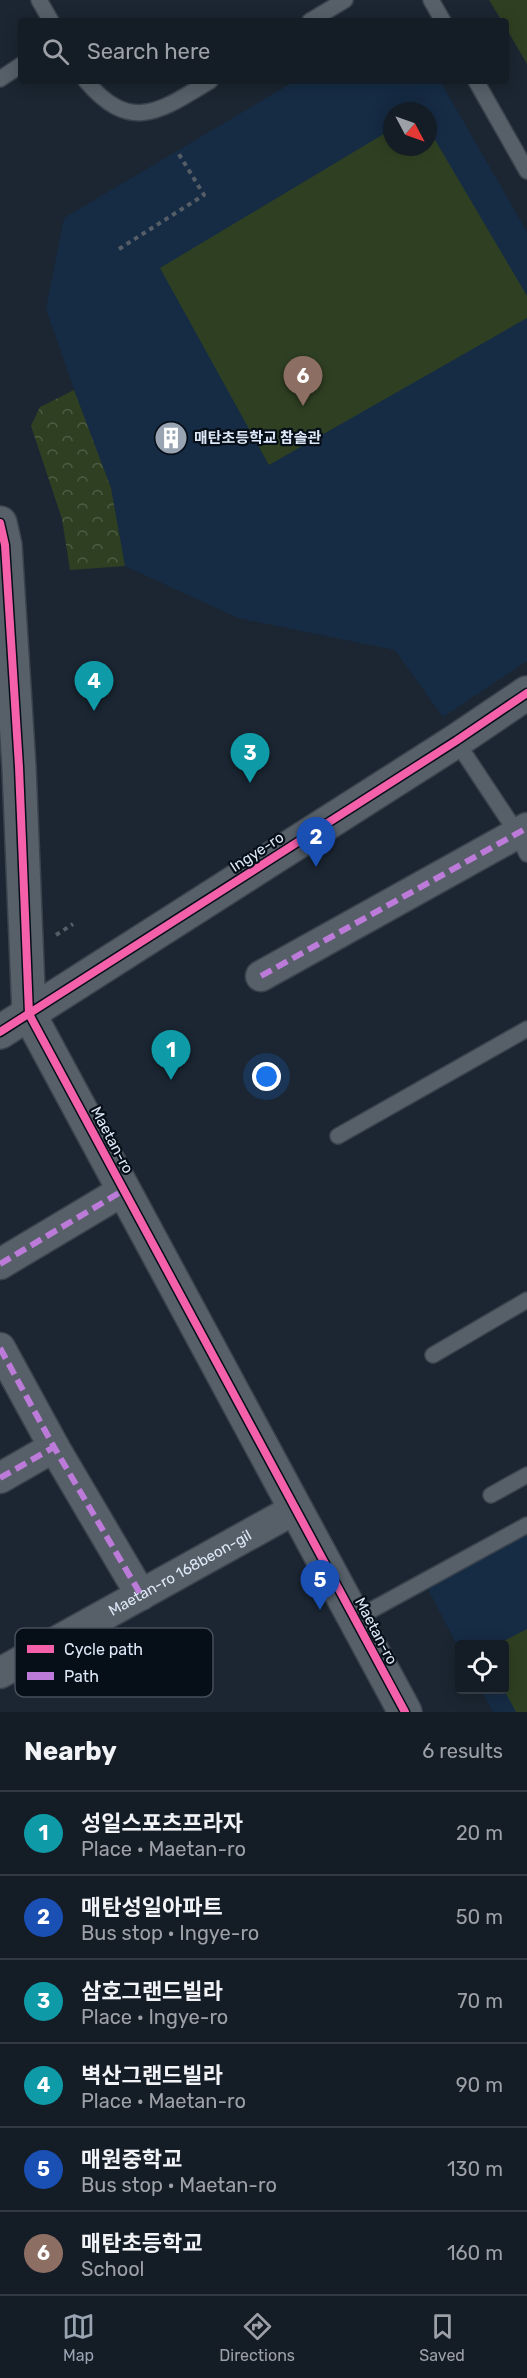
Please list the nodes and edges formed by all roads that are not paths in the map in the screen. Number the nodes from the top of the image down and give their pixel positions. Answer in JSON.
{"nodes":[{"id":1,"x":39,"y":0,"type":"edge"},
{"id":2,"x":345,"y":0,"type":"edge"},
{"id":3,"x":431,"y":0,"type":"edge"},
{"id":4,"x":49,"y":18,"type":"edge"},
{"id":5,"x":315,"y":18,"type":"edge"},
{"id":6,"x":441,"y":18,"type":"edge"},
{"id":7,"x":18,"y":67,"type":"edge"},
{"id":8,"x":0,"y":79,"type":"edge"},
{"id":9,"x":89,"y":84,"type":"edge"},
{"id":10,"x":205,"y":84,"type":"edge"},
{"id":11,"x":478,"y":84,"type":"edge"},
{"id":12,"x":527,"y":171,"type":"edge"},
{"id":13,"x":0,"y":523,"type":"edge"},
{"id":14,"x":527,"y":693,"type":"edge"},
{"id":15,"x":456,"y":741,"type":"junction"},
{"id":16,"x":524,"y":838,"type":"edge"},
{"id":17,"x":261,"y":976,"type":"dead end"},
{"id":18,"x":29,"y":1014,"type":"junction"},
{"id":19,"x":527,"y":1029,"type":"edge"},
{"id":20,"x":0,"y":1032,"type":"edge"},
{"id":21,"x":338,"y":1136,"type":"dead end"},
{"id":22,"x":124,"y":1190,"type":"junction"},
{"id":23,"x":0,"y":1264,"type":"edge"},
{"id":24,"x":527,"y":1300,"type":"edge"},
{"id":25,"x":0,"y":1348,"type":"edge"},
{"id":26,"x":433,"y":1355,"type":"dead end"},
{"id":27,"x":54,"y":1447,"type":"junction"},
{"id":28,"x":527,"y":1474,"type":"edge"},
{"id":29,"x":0,"y":1478,"type":"edge"},
{"id":30,"x":491,"y":1495,"type":"dead end"},
{"id":31,"x":295,"y":1509,"type":"junction"},
{"id":32,"x":527,"y":1525,"type":"edge"},
{"id":33,"x":141,"y":1595,"type":"junction"},
{"id":34,"x":355,"y":1619,"type":"junction"},
{"id":35,"x":81,"y":1628,"type":"edge"},
{"id":36,"x":15,"y":1665,"type":"edge"},
{"id":37,"x":0,"y":1673,"type":"edge"},
{"id":38,"x":405,"y":1712,"type":"edge"}],
"edges":[{"from":1,"to":4,"type":"lane"},
{"from":2,"to":5,"type":"lane"},
{"from":3,"to":6,"type":"lane"},
{"from":7,"to":8,"type":"lane"},
{"from":9,"to":10,"type":"lane"},
{"from":11,"to":12,"type":"lane"},
{"from":13,"to":18,"type":"street","name":"Maetan-ro"},
{"from":14,"to":15,"type":"street","name":"Ingye-ro"},
{"from":15,"to":16,"type":"lane"},
{"from":15,"to":18,"type":"street","name":"Ingye-ro"},
{"from":16,"to":17,"type":"street"},
{"from":18,"to":20,"type":"street","name":"Ingye-ro"},
{"from":18,"to":22,"type":"street","name":"Maetan-ro"},
{"from":19,"to":21,"type":"lane"},
{"from":22,"to":23,"type":"street"},
{"from":22,"to":31,"type":"street","name":"Maetan-ro"},
{"from":24,"to":26,"type":"lane"},
{"from":25,"to":27,"type":"street"},
{"from":27,"to":29,"type":"street"},
{"from":27,"to":33,"type":"street"},
{"from":28,"to":30,"type":"lane"},
{"from":31,"to":33,"type":"street","name":"Maetan-ro 168beon-gil"},
{"from":31,"to":34,"type":"street","name":"Maetan-ro"},
{"from":32,"to":34,"type":"lane"},
{"from":33,"to":35,"type":"street","name":"Maetan-ro 168beon-gil"},
{"from":34,"to":38,"type":"street","name":"Maetan-ro"},
{"from":36,"to":37,"type":"street","name":"Maetan-ro 168beon-gil"}]}
